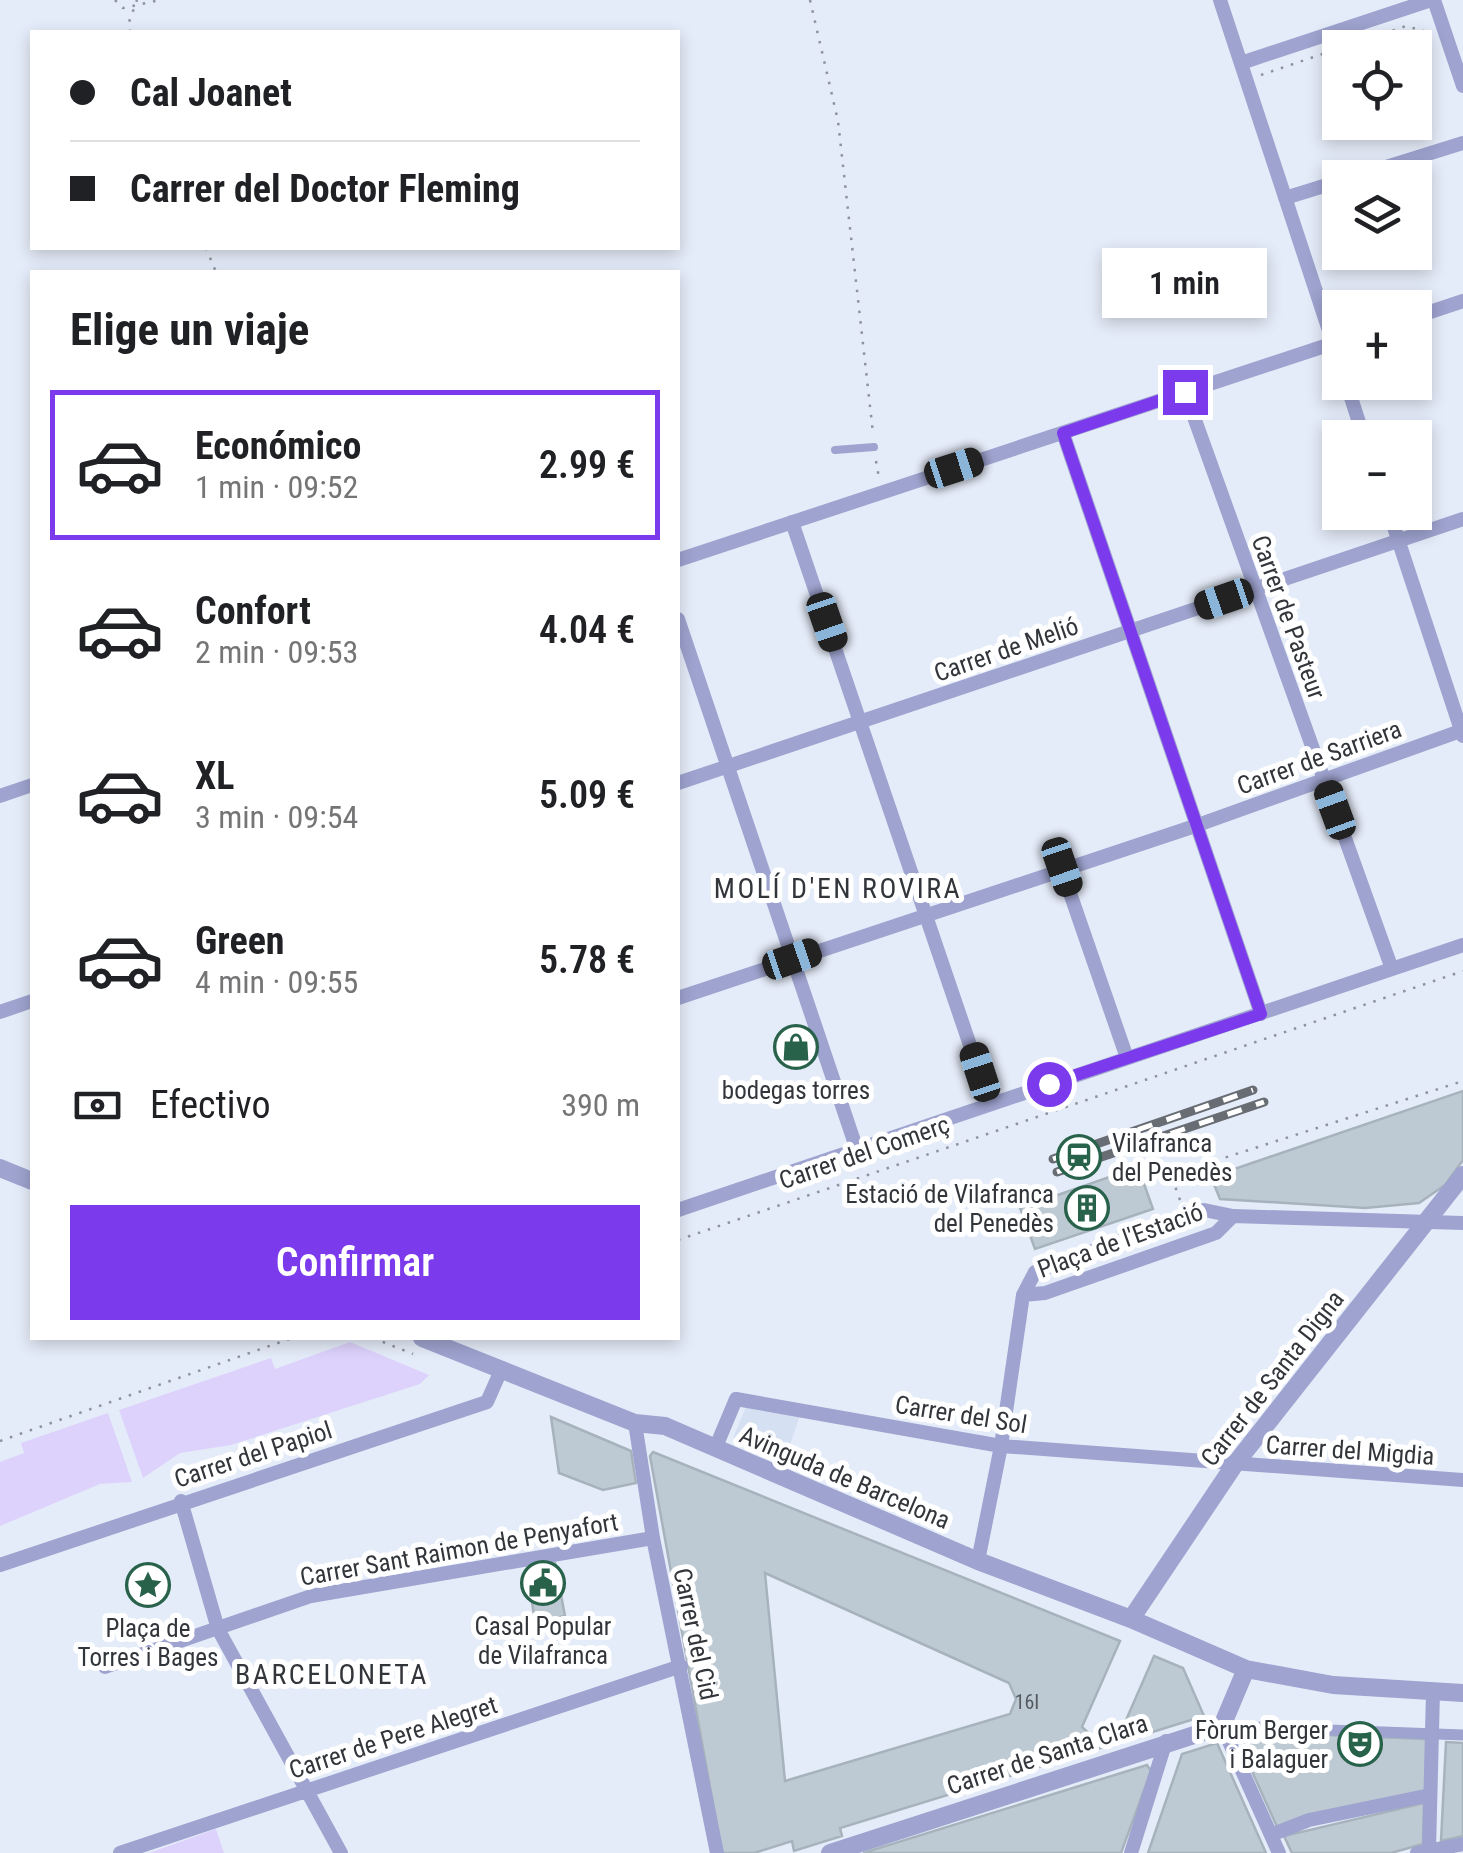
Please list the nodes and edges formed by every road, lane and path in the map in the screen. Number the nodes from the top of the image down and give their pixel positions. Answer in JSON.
{"nodes":[{"id":1,"x":115,"y":0,"type":"edge"},
{"id":2,"x":137,"y":0,"type":"edge"},
{"id":3,"x":160,"y":0,"type":"edge"},
{"id":4,"x":810,"y":0,"type":"edge"},
{"id":5,"x":1220,"y":0,"type":"edge"},
{"id":6,"x":1433,"y":0,"type":"edge"},
{"id":7,"x":134,"y":8,"type":"junction"},
{"id":8,"x":130,"y":30,"type":"edge"},
{"id":9,"x":1395,"y":30,"type":"edge"},
{"id":10,"x":1420,"y":30,"type":"edge"},
{"id":11,"x":1444,"y":30,"type":"junction"},
{"id":12,"x":1432,"y":33,"type":"edge"},
{"id":13,"x":1240,"y":62,"type":"junction"},
{"id":14,"x":1463,"y":86,"type":"edge"},
{"id":15,"x":1463,"y":143,"type":"edge"},
{"id":16,"x":1409,"y":160,"type":"edge"},
{"id":17,"x":1322,"y":187,"type":"edge"},
{"id":18,"x":1285,"y":198,"type":"junction"},
{"id":19,"x":1322,"y":300,"type":"edge"},
{"id":20,"x":1463,"y":301,"type":"edge"},
{"id":21,"x":1432,"y":311,"type":"edge"},
{"id":22,"x":1322,"y":347,"type":"edge"},
{"id":23,"x":1185,"y":392,"type":"junction"},
{"id":24,"x":1063,"y":433,"type":"junction"},
{"id":25,"x":874,"y":447,"type":"junction"},
{"id":26,"x":836,"y":450,"type":"dead end"},
{"id":27,"x":882,"y":492,"type":"junction"},
{"id":28,"x":1463,"y":519,"type":"edge"},
{"id":29,"x":792,"y":522,"type":"junction"},
{"id":30,"x":1395,"y":530,"type":"edge"},
{"id":31,"x":1398,"y":540,"type":"junction"},
{"id":32,"x":680,"y":559,"type":"edge"},
{"id":33,"x":1255,"y":589,"type":"junction"},
{"id":34,"x":680,"y":625,"type":"edge"},
{"id":35,"x":1131,"y":631,"type":"junction"},
{"id":36,"x":862,"y":721,"type":"junction"},
{"id":37,"x":1462,"y":732,"type":"edge"},
{"id":38,"x":730,"y":766,"type":"junction"},
{"id":39,"x":1324,"y":778,"type":"junction"},
{"id":40,"x":680,"y":782,"type":"edge"},
{"id":41,"x":30,"y":786,"type":"edge"},
{"id":42,"x":0,"y":796,"type":"edge"},
{"id":43,"x":1195,"y":826,"type":"junction"},
{"id":44,"x":1062,"y":867,"type":"junction"},
{"id":45,"x":928,"y":912,"type":"junction"},
{"id":46,"x":1463,"y":945,"type":"edge"},
{"id":47,"x":792,"y":959,"type":"junction"},
{"id":48,"x":1392,"y":969,"type":"junction"},
{"id":49,"x":1463,"y":972,"type":"edge"},
{"id":50,"x":680,"y":997,"type":"edge"},
{"id":51,"x":30,"y":1001,"type":"edge"},
{"id":52,"x":0,"y":1012,"type":"edge"},
{"id":53,"x":1261,"y":1014,"type":"junction"},
{"id":54,"x":1127,"y":1058,"type":"junction"},
{"id":55,"x":1463,"y":1080,"type":"edge"},
{"id":56,"x":990,"y":1104,"type":"junction"},
{"id":57,"x":856,"y":1148,"type":"junction"},
{"id":58,"x":0,"y":1168,"type":"edge"},
{"id":59,"x":1463,"y":1174,"type":"edge"},
{"id":60,"x":30,"y":1180,"type":"edge"},
{"id":61,"x":1182,"y":1204,"type":"dead end"},
{"id":62,"x":680,"y":1209,"type":"edge"},
{"id":63,"x":1232,"y":1216,"type":"junction"},
{"id":64,"x":1426,"y":1220,"type":"junction"},
{"id":65,"x":1463,"y":1223,"type":"edge"},
{"id":66,"x":680,"y":1239,"type":"edge"},
{"id":67,"x":1023,"y":1295,"type":"junction"},
{"id":68,"x":286,"y":1340,"type":"edge"},
{"id":69,"x":427,"y":1340,"type":"edge"},
{"id":70,"x":502,"y":1368,"type":"junction"},
{"id":71,"x":635,"y":1423,"type":"junction"},
{"id":72,"x":0,"y":1441,"type":"edge"},
{"id":73,"x":1001,"y":1446,"type":"junction"},
{"id":74,"x":716,"y":1449,"type":"junction"},
{"id":75,"x":1235,"y":1464,"type":"junction"},
{"id":76,"x":1463,"y":1480,"type":"edge"},
{"id":77,"x":181,"y":1501,"type":"junction"},
{"id":78,"x":653,"y":1538,"type":"junction"},
{"id":79,"x":978,"y":1561,"type":"junction"},
{"id":80,"x":0,"y":1565,"type":"edge"},
{"id":81,"x":1131,"y":1619,"type":"junction"},
{"id":82,"x":218,"y":1629,"type":"junction"},
{"id":83,"x":681,"y":1666,"type":"junction"},
{"id":84,"x":105,"y":1667,"type":"dead end"},
{"id":85,"x":1246,"y":1669,"type":"junction"},
{"id":86,"x":1433,"y":1692,"type":"junction"},
{"id":87,"x":1463,"y":1694,"type":"edge"},
{"id":88,"x":1222,"y":1726,"type":"junction"},
{"id":89,"x":1432,"y":1734,"type":"junction"},
{"id":90,"x":1463,"y":1735,"type":"edge"},
{"id":91,"x":1166,"y":1742,"type":"junction"},
{"id":92,"x":306,"y":1790,"type":"junction"},
{"id":93,"x":1430,"y":1795,"type":"junction"},
{"id":94,"x":1271,"y":1835,"type":"junction"},
{"id":95,"x":1463,"y":1844,"type":"edge"},
{"id":96,"x":1423,"y":1851,"type":"edge"},
{"id":97,"x":120,"y":1853,"type":"edge"},
{"id":98,"x":341,"y":1853,"type":"edge"},
{"id":99,"x":717,"y":1853,"type":"edge"},
{"id":100,"x":830,"y":1853,"type":"edge"},
{"id":101,"x":1130,"y":1853,"type":"edge"},
{"id":102,"x":1278,"y":1853,"type":"edge"}],
"edges":[{"from":1,"to":7,"type":"path"},
{"from":2,"to":7,"type":"path"},
{"from":3,"to":7,"type":"path"},
{"from":4,"to":25,"type":"path"},
{"from":5,"to":13,"type":"street"},
{"from":6,"to":11,"type":"street"},
{"from":6,"to":13,"type":"street"},
{"from":7,"to":8,"type":"path"},
{"from":9,"to":10,"type":"path"},
{"from":11,"to":12,"type":"path"},
{"from":11,"to":14,"type":"street"},
{"from":13,"to":18,"type":"street"},
{"from":15,"to":16,"type":"street"},
{"from":17,"to":18,"type":"street"},
{"from":18,"to":19,"type":"street"},
{"from":20,"to":21,"type":"street"},
{"from":22,"to":23,"type":"street"},
{"from":23,"to":24,"type":"street"},
{"from":23,"to":33,"type":"street","name":"Carrer de Pasteur"},
{"from":24,"to":27,"type":"street"},
{"from":24,"to":35,"type":"street"},
{"from":25,"to":26,"type":"lane"},
{"from":25,"to":27,"type":"path"},
{"from":27,"to":29,"type":"street"},
{"from":28,"to":31,"type":"street","name":"Carrer de Melió"},
{"from":29,"to":32,"type":"street"},
{"from":29,"to":36,"type":"street"},
{"from":30,"to":31,"type":"street"},
{"from":31,"to":33,"type":"street","name":"Carrer de Melió"},
{"from":31,"to":37,"type":"street"},
{"from":33,"to":35,"type":"street","name":"Carrer de Melió"},
{"from":33,"to":39,"type":"street","name":"Carrer de Pasteur"},
{"from":34,"to":38,"type":"street"},
{"from":35,"to":36,"type":"street","name":"Carrer de Melió"},
{"from":35,"to":43,"type":"street"},
{"from":36,"to":38,"type":"street","name":"Carrer de Melió"},
{"from":36,"to":45,"type":"street"},
{"from":37,"to":39,"type":"street","name":"Carrer de Sarriera"},
{"from":38,"to":40,"type":"street","name":"Carrer de Melió"},
{"from":38,"to":47,"type":"street"},
{"from":39,"to":43,"type":"street","name":"Carrer de Sarriera"},
{"from":39,"to":48,"type":"street","name":"Carrer de Pasteur"},
{"from":41,"to":42,"type":"street"},
{"from":43,"to":44,"type":"street","name":"Carrer de Sarriera"},
{"from":43,"to":53,"type":"street"},
{"from":44,"to":45,"type":"street","name":"Carrer de Sarriera"},
{"from":44,"to":54,"type":"street"},
{"from":45,"to":47,"type":"street","name":"Carrer de Sarriera"},
{"from":45,"to":56,"type":"street"},
{"from":46,"to":48,"type":"street","name":"Carrer del Comerç"},
{"from":47,"to":50,"type":"street","name":"Carrer de Sarriera"},
{"from":47,"to":57,"type":"street"},
{"from":48,"to":53,"type":"street","name":"Carrer del Comerç"},
{"from":49,"to":66,"type":"path","name":"Carrer del Comerç"},
{"from":51,"to":52,"type":"street"},
{"from":53,"to":54,"type":"street","name":"Carrer del Comerç"},
{"from":54,"to":56,"type":"street","name":"Carrer del Comerç"},
{"from":55,"to":61,"type":"path"},
{"from":56,"to":57,"type":"street","name":"Carrer del Comerç"},
{"from":57,"to":62,"type":"street","name":"Carrer del Comerç"},
{"from":58,"to":60,"type":"street"},
{"from":59,"to":64,"type":"street","name":"Carrer de Santa Digna"},
{"from":63,"to":64,"type":"street"},
{"from":63,"to":67,"type":"street","name":"Plaça de l'Estació"},
{"from":63,"to":67,"type":"street","name":"Plaça de l'Estació"},
{"from":64,"to":65,"type":"street"},
{"from":64,"to":75,"type":"street","name":"Carrer de Santa Digna"},
{"from":67,"to":73,"type":"street"},
{"from":68,"to":72,"type":"path"},
{"from":69,"to":70,"type":"street","name":"Avinguda de Barcelona"},
{"from":70,"to":71,"type":"street","name":"Avinguda de Barcelona"},
{"from":70,"to":77,"type":"street","name":"Carrer del Papiol"},
{"from":71,"to":74,"type":"street","name":"Avinguda de Barcelona"},
{"from":71,"to":78,"type":"street","name":"Carrer del Cid"},
{"from":73,"to":74,"type":"street","name":"Carrer del Sol"},
{"from":73,"to":75,"type":"street","name":"Carrer del Sol"},
{"from":73,"to":79,"type":"street"},
{"from":74,"to":79,"type":"street","name":"Avinguda de Barcelona"},
{"from":75,"to":76,"type":"street","name":"Carrer del Migdia"},
{"from":75,"to":81,"type":"street","name":"Carrer de Santa Digna"},
{"from":77,"to":80,"type":"street","name":"Carrer del Papiol"},
{"from":77,"to":82,"type":"street"},
{"from":78,"to":82,"type":"street","name":"Carrer Sant Raimon de Penyafort"},
{"from":78,"to":83,"type":"street","name":"Carrer del Cid"},
{"from":79,"to":81,"type":"street","name":"Avinguda de Barcelona"},
{"from":81,"to":85,"type":"street","name":"Avinguda de Barcelona"},
{"from":82,"to":84,"type":"street","name":"Carrer Sant Raimon de Penyafort"},
{"from":82,"to":92,"type":"street"},
{"from":83,"to":92,"type":"street","name":"Carrer de Pere Alegret"},
{"from":83,"to":99,"type":"street","name":"Carrer del Cid"},
{"from":85,"to":86,"type":"street","name":"Avinguda de Barcelona"},
{"from":85,"to":88,"type":"street"},
{"from":86,"to":87,"type":"street","name":"Avinguda de Barcelona"},
{"from":86,"to":89,"type":"street"},
{"from":88,"to":89,"type":"street"},
{"from":88,"to":91,"type":"street","name":"Carrer de Santa Clara"},
{"from":88,"to":94,"type":"street"},
{"from":89,"to":90,"type":"street"},
{"from":89,"to":93,"type":"street"},
{"from":91,"to":100,"type":"street","name":"Carrer de Santa Clara"},
{"from":91,"to":101,"type":"street"},
{"from":92,"to":97,"type":"street","name":"Carrer de Pere Alegret"},
{"from":92,"to":98,"type":"street"},
{"from":93,"to":94,"type":"street"},
{"from":93,"to":96,"type":"street"},
{"from":94,"to":102,"type":"street"},
{"from":95,"to":96,"type":"street"}]}
